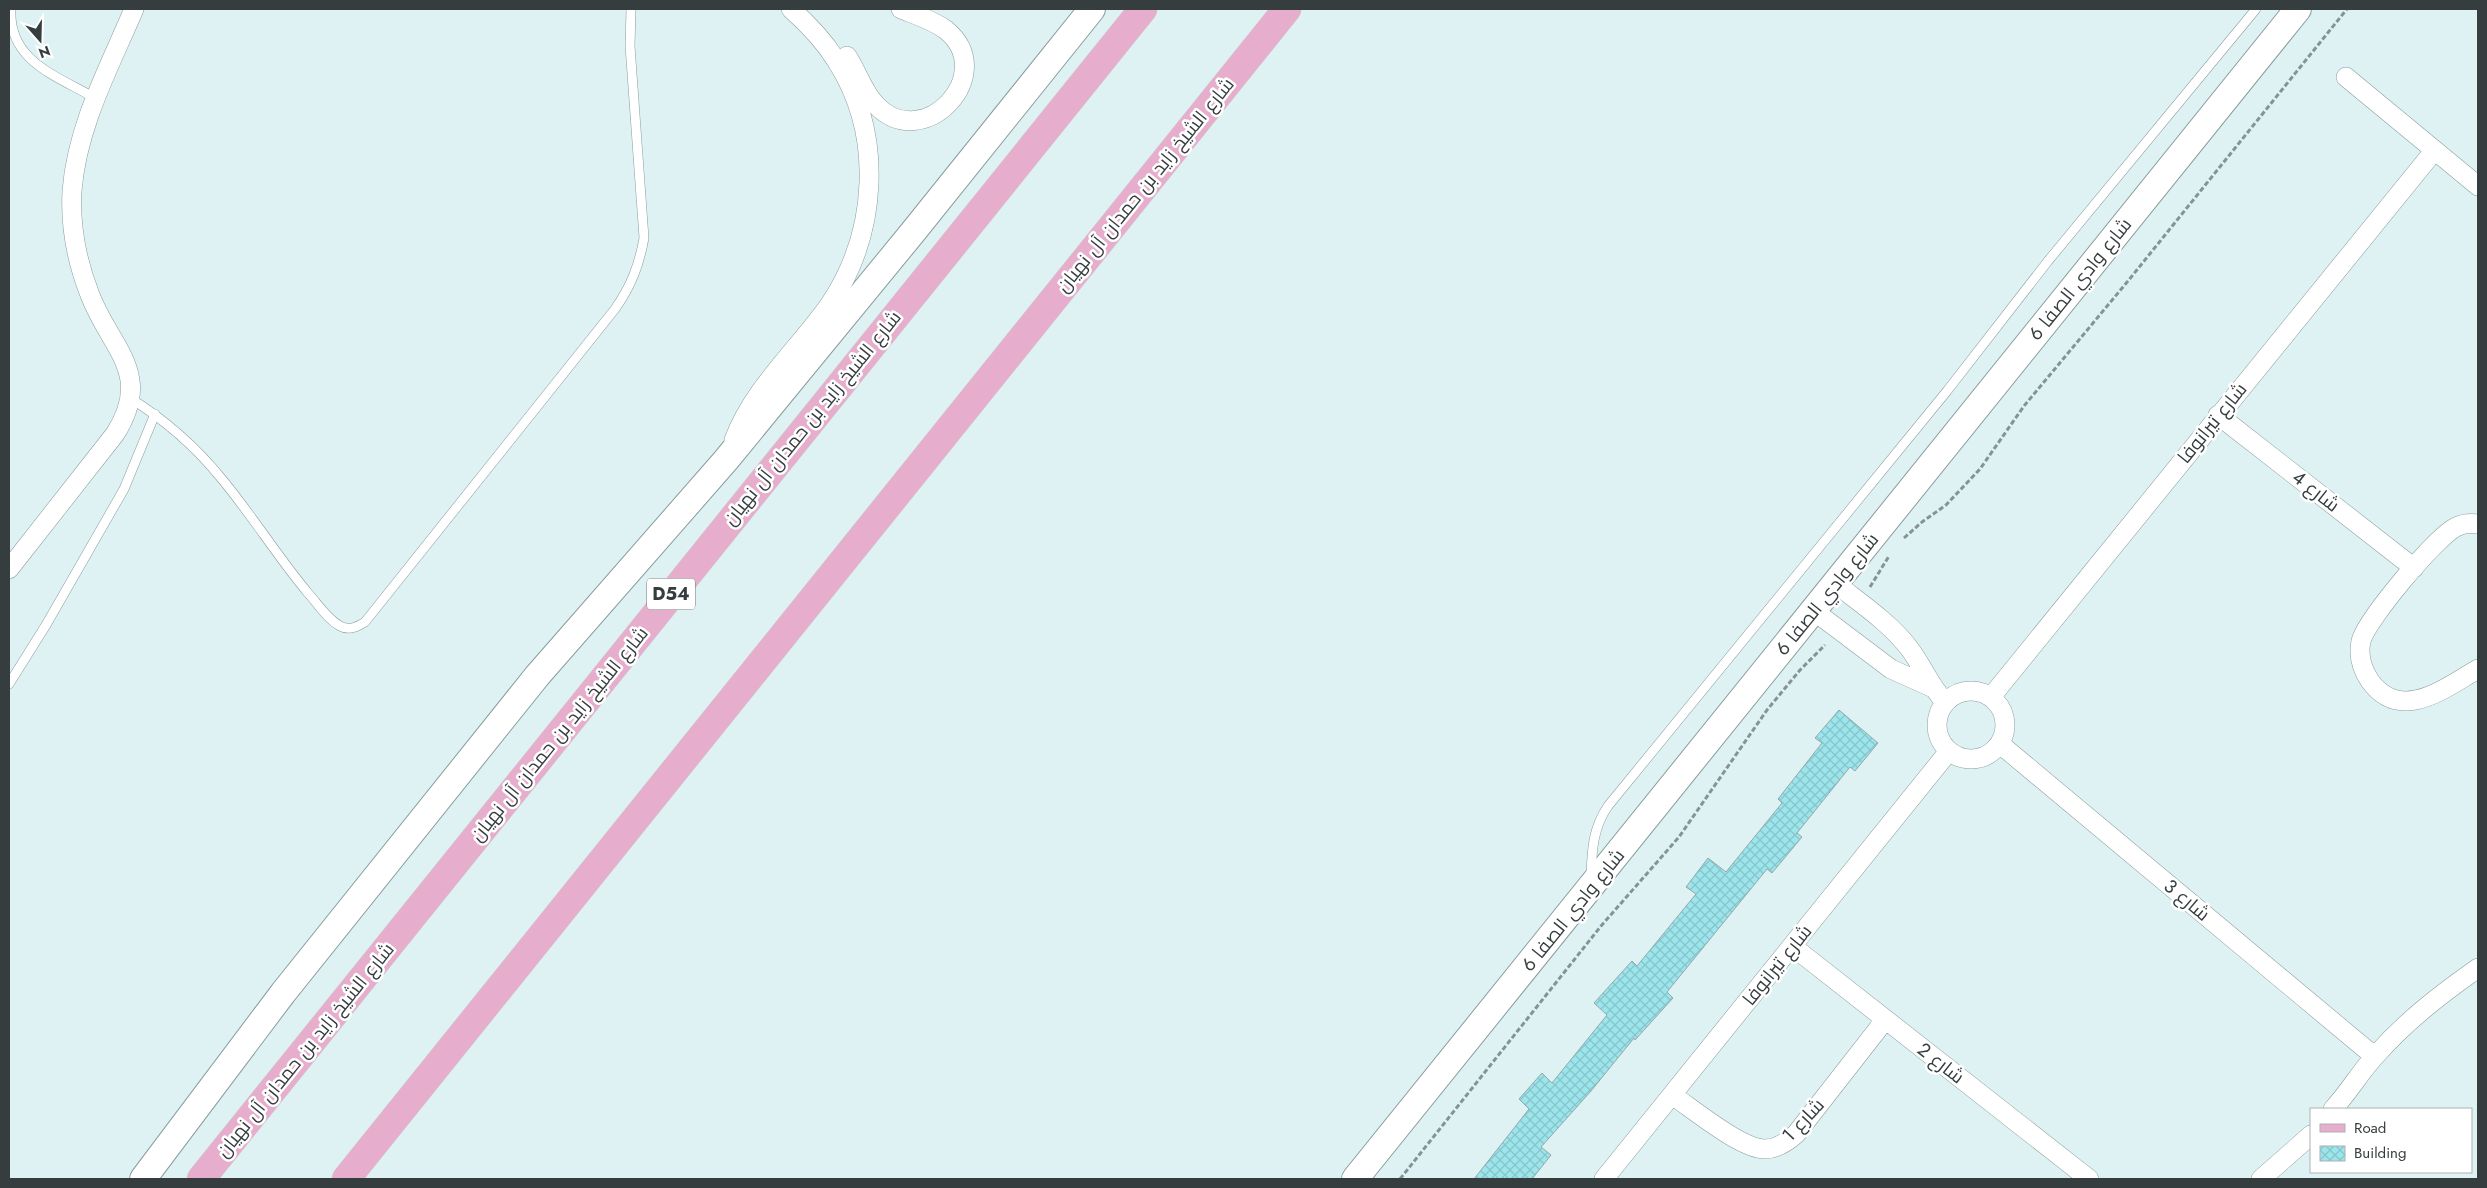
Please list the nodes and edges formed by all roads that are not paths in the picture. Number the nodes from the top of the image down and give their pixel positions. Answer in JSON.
{"nodes":[{"id":1,"x":11,"y":9,"type":"edge"},
{"id":2,"x":134,"y":9,"type":"edge"},
{"id":3,"x":631,"y":9,"type":"edge"},
{"id":4,"x":791,"y":9,"type":"edge"},
{"id":5,"x":808,"y":9,"type":"edge"},
{"id":6,"x":901,"y":9,"type":"edge"},
{"id":7,"x":1092,"y":9,"type":"edge"},
{"id":8,"x":1143,"y":9,"type":"edge"},
{"id":9,"x":1287,"y":9,"type":"edge"},
{"id":10,"x":2256,"y":9,"type":"edge"},
{"id":11,"x":2298,"y":9,"type":"edge"},
{"id":12,"x":2346,"y":77,"type":"dead end"},
{"id":13,"x":95,"y":98,"type":"junction"},
{"id":14,"x":2434,"y":151,"type":"junction"},
{"id":15,"x":2478,"y":186,"type":"edge"},
{"id":16,"x":130,"y":398,"type":"junction"},
{"id":17,"x":155,"y":414,"type":"junction"},
{"id":18,"x":2218,"y":415,"type":"junction"},
{"id":19,"x":726,"y":460,"type":"junction"},
{"id":20,"x":2478,"y":524,"type":"edge"},
{"id":21,"x":2414,"y":568,"type":"junction"},
{"id":22,"x":9,"y":569,"type":"edge"},
{"id":23,"x":1835,"y":583,"type":"junction"},
{"id":24,"x":1866,"y":608,"type":"junction"},
{"id":25,"x":1814,"y":611,"type":"junction"},
{"id":26,"x":1845,"y":634,"type":"junction"},
{"id":27,"x":2478,"y":669,"type":"edge"},
{"id":28,"x":9,"y":684,"type":"edge"},
{"id":29,"x":1924,"y":685,"type":"junction"},
{"id":30,"x":1991,"y":697,"type":"junction"},
{"id":31,"x":1946,"y":702,"type":"junction"},
{"id":32,"x":2000,"y":744,"type":"junction"},
{"id":33,"x":1949,"y":751,"type":"junction"},
{"id":34,"x":1591,"y":888,"type":"junction"},
{"id":35,"x":1792,"y":946,"type":"junction"},
{"id":36,"x":2478,"y":968,"type":"edge"},
{"id":37,"x":1885,"y":1020,"type":"junction"},
{"id":38,"x":2374,"y":1056,"type":"junction"},
{"id":39,"x":1672,"y":1095,"type":"junction"},
{"id":40,"x":2334,"y":1108,"type":"edge"},
{"id":41,"x":2310,"y":1136,"type":"edge"},
{"id":42,"x":161,"y":1156,"type":"junction"},
{"id":43,"x":130,"y":1179,"type":"edge"},
{"id":44,"x":143,"y":1179,"type":"edge"},
{"id":45,"x":201,"y":1179,"type":"edge"},
{"id":46,"x":346,"y":1179,"type":"edge"},
{"id":47,"x":1355,"y":1179,"type":"edge"},
{"id":48,"x":1604,"y":1179,"type":"edge"},
{"id":49,"x":2089,"y":1179,"type":"edge"},
{"id":50,"x":2261,"y":1179,"type":"edge"}],
"edges":[{"from":1,"to":13,"type":"lane"},
{"from":2,"to":13,"type":"street"},
{"from":3,"to":17,"type":"lane"},
{"from":4,"to":19,"type":"street"},
{"from":5,"to":6,"type":"street"},
{"from":7,"to":19,"type":"street"},
{"from":8,"to":45,"type":"main road","name":"شارع الشيخ زايد بن حمدان آل نهيان","number":"D54"},
{"from":9,"to":46,"type":"main road","name":"شارع الشيخ زايد بن حمدان آل نهيان"},
{"from":10,"to":34,"type":"lane"},
{"from":11,"to":23,"type":"street","name":"شارع وادي الصفا 6"},
{"from":12,"to":14,"type":"street"},
{"from":13,"to":16,"type":"street"},
{"from":14,"to":15,"type":"street"},
{"from":14,"to":18,"type":"street","name":"شارع تيرانوفا"},
{"from":16,"to":17,"type":"lane"},
{"from":16,"to":22,"type":"street"},
{"from":17,"to":28,"type":"lane"},
{"from":18,"to":21,"type":"street","name":"شارع 4"},
{"from":18,"to":30,"type":"street","name":"شارع تيرانوفا"},
{"from":19,"to":42,"type":"street"},
{"from":20,"to":21,"type":"street"},
{"from":21,"to":27,"type":"street"},
{"from":23,"to":24,"type":"street"},
{"from":23,"to":25,"type":"street","name":"شارع وادي الصفا 6"},
{"from":24,"to":26,"type":"street"},
{"from":24,"to":29,"type":"street"},
{"from":25,"to":26,"type":"street"},
{"from":25,"to":34,"type":"street","name":"شارع وادي الصفا 6"},
{"from":26,"to":29,"type":"street"},
{"from":29,"to":31,"type":"street"},
{"from":30,"to":31,"type":"street"},
{"from":30,"to":32,"type":"street"},
{"from":31,"to":33,"type":"street"},
{"from":32,"to":33,"type":"street"},
{"from":32,"to":38,"type":"street","name":"شارع 3"},
{"from":33,"to":35,"type":"street","name":"شارع تيرانوفا"},
{"from":34,"to":47,"type":"street","name":"شارع وادي الصفا 6"},
{"from":35,"to":37,"type":"street","name":"شارع 2"},
{"from":35,"to":39,"type":"street","name":"شارع تيرانوفا"},
{"from":36,"to":38,"type":"street"},
{"from":37,"to":39,"type":"street","name":"شارع 1"},
{"from":37,"to":49,"type":"street","name":"شارع 2"},
{"from":38,"to":40,"type":"street"},
{"from":39,"to":48,"type":"street","name":"شارع تيرانوفا"},
{"from":41,"to":50,"type":"street"},
{"from":42,"to":43,"type":"street"},
{"from":42,"to":44,"type":"street"}]}
